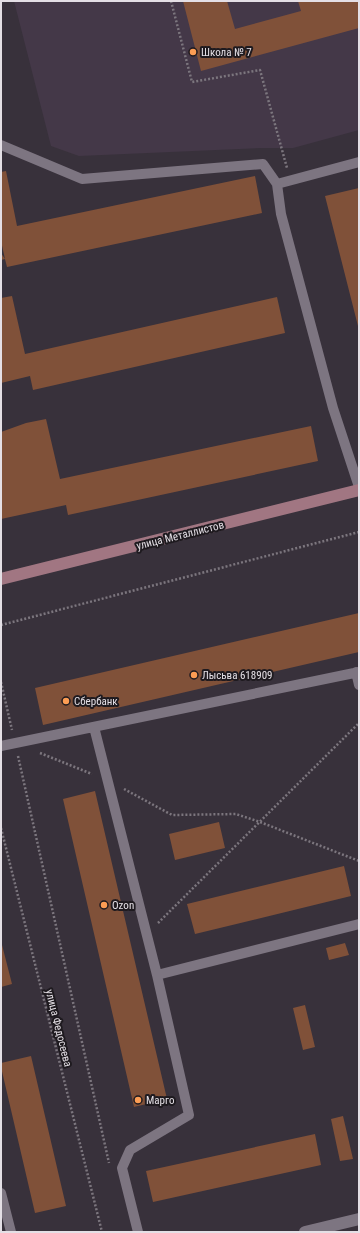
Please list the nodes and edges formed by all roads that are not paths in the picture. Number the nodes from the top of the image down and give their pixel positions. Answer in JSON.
{"nodes":[{"id":1,"x":1,"y":145,"type":"edge"},
{"id":2,"x":359,"y":162,"type":"edge"},
{"id":3,"x":277,"y":184,"type":"junction"},
{"id":4,"x":359,"y":487,"type":"edge"},
{"id":5,"x":359,"y":490,"type":"edge"},
{"id":6,"x":1,"y":579,"type":"edge"},
{"id":7,"x":358,"y":672,"type":"edge"},
{"id":8,"x":359,"y":685,"type":"edge"},
{"id":9,"x":94,"y":727,"type":"junction"},
{"id":10,"x":1,"y":746,"type":"edge"},
{"id":11,"x":359,"y":924,"type":"edge"},
{"id":12,"x":157,"y":975,"type":"junction"},
{"id":13,"x":1,"y":1193,"type":"edge"},
{"id":14,"x":359,"y":1219,"type":"edge"},
{"id":15,"x":11,"y":1232,"type":"edge"},
{"id":16,"x":138,"y":1232,"type":"edge"},
{"id":17,"x":305,"y":1232,"type":"edge"}],
"edges":[{"from":1,"to":3,"type":"lane"},
{"from":2,"to":3,"type":"lane"},
{"from":3,"to":4,"type":"lane"},
{"from":5,"to":6,"type":"street","name":"улица Металлистов"},
{"from":7,"to":8,"type":"lane"},
{"from":7,"to":9,"type":"lane"},
{"from":9,"to":10,"type":"lane"},
{"from":9,"to":12,"type":"lane"},
{"from":11,"to":12,"type":"lane"},
{"from":12,"to":16,"type":"lane"},
{"from":13,"to":15,"type":"lane"},
{"from":14,"to":17,"type":"street"}]}
